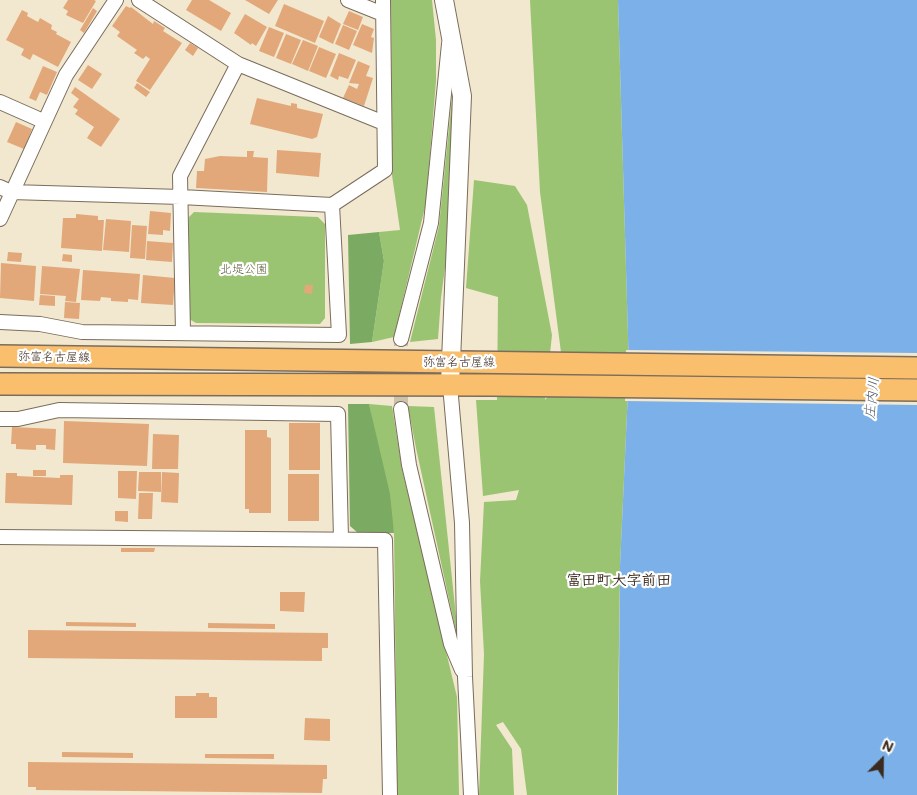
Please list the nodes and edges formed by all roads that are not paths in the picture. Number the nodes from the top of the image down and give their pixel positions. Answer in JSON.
{"nodes":[{"id":1,"x":116,"y":0,"type":"edge"},
{"id":2,"x":140,"y":0,"type":"edge"},
{"id":3,"x":348,"y":0,"type":"edge"},
{"id":4,"x":444,"y":0,"type":"edge"},
{"id":5,"x":383,"y":7,"type":"edge"},
{"id":6,"x":450,"y":36,"type":"junction"},
{"id":7,"x":238,"y":64,"type":"junction"},
{"id":8,"x":0,"y":102,"type":"edge"},
{"id":9,"x":43,"y":121,"type":"junction"},
{"id":10,"x":384,"y":123,"type":"junction"},
{"id":11,"x":6,"y":189,"type":"edge"},
{"id":12,"x":182,"y":197,"type":"junction"},
{"id":13,"x":332,"y":205,"type":"junction"},
{"id":14,"x":0,"y":219,"type":"edge"},
{"id":15,"x":0,"y":322,"type":"edge"},
{"id":16,"x":182,"y":333,"type":"junction"},
{"id":17,"x":401,"y":339,"type":"tunnel mouth"},
{"id":18,"x":0,"y":356,"type":"edge"},
{"id":19,"x":451,"y":362,"type":"junction"},
{"id":20,"x":917,"y":368,"type":"edge"},
{"id":21,"x":0,"y":384,"type":"edge"},
{"id":22,"x":450,"y":385,"type":"junction"},
{"id":23,"x":917,"y":390,"type":"edge"},
{"id":24,"x":401,"y":409,"type":"tunnel mouth"},
{"id":25,"x":0,"y":419,"type":"edge"},
{"id":26,"x":0,"y":537,"type":"edge"},
{"id":27,"x":341,"y":539,"type":"junction"},
{"id":28,"x":465,"y":677,"type":"junction"},
{"id":29,"x":390,"y":795,"type":"edge"},
{"id":30,"x":470,"y":795,"type":"edge"}],
"edges":[{"from":1,"to":9,"type":"street"},
{"from":2,"to":7,"type":"street"},
{"from":3,"to":5,"type":"street"},
{"from":4,"to":6,"type":"street"},
{"from":5,"to":10,"type":"street"},
{"from":6,"to":17,"type":"street"},
{"from":6,"to":19,"type":"street"},
{"from":7,"to":10,"type":"street"},
{"from":7,"to":12,"type":"street"},
{"from":8,"to":9,"type":"street"},
{"from":9,"to":11,"type":"street"},
{"from":10,"to":13,"type":"street"},
{"from":11,"to":12,"type":"street"},
{"from":11,"to":14,"type":"street"},
{"from":12,"to":13,"type":"street"},
{"from":12,"to":16,"type":"street"},
{"from":13,"to":16,"type":"street"},
{"from":15,"to":16,"type":"street"},
{"from":18,"to":19,"type":"main road","name":"弥富名古屋線"},
{"from":19,"to":20,"type":"main road","name":"弥富名古屋線"},
{"from":19,"to":22,"type":"street"},
{"from":21,"to":22,"type":"main road","name":"弥富名古屋線"},
{"from":22,"to":23,"type":"main road","name":"弥富名古屋線"},
{"from":22,"to":28,"type":"street"},
{"from":24,"to":28,"type":"street"},
{"from":25,"to":27,"type":"street"},
{"from":26,"to":27,"type":"street"},
{"from":27,"to":29,"type":"street"},
{"from":28,"to":30,"type":"street"}]}
